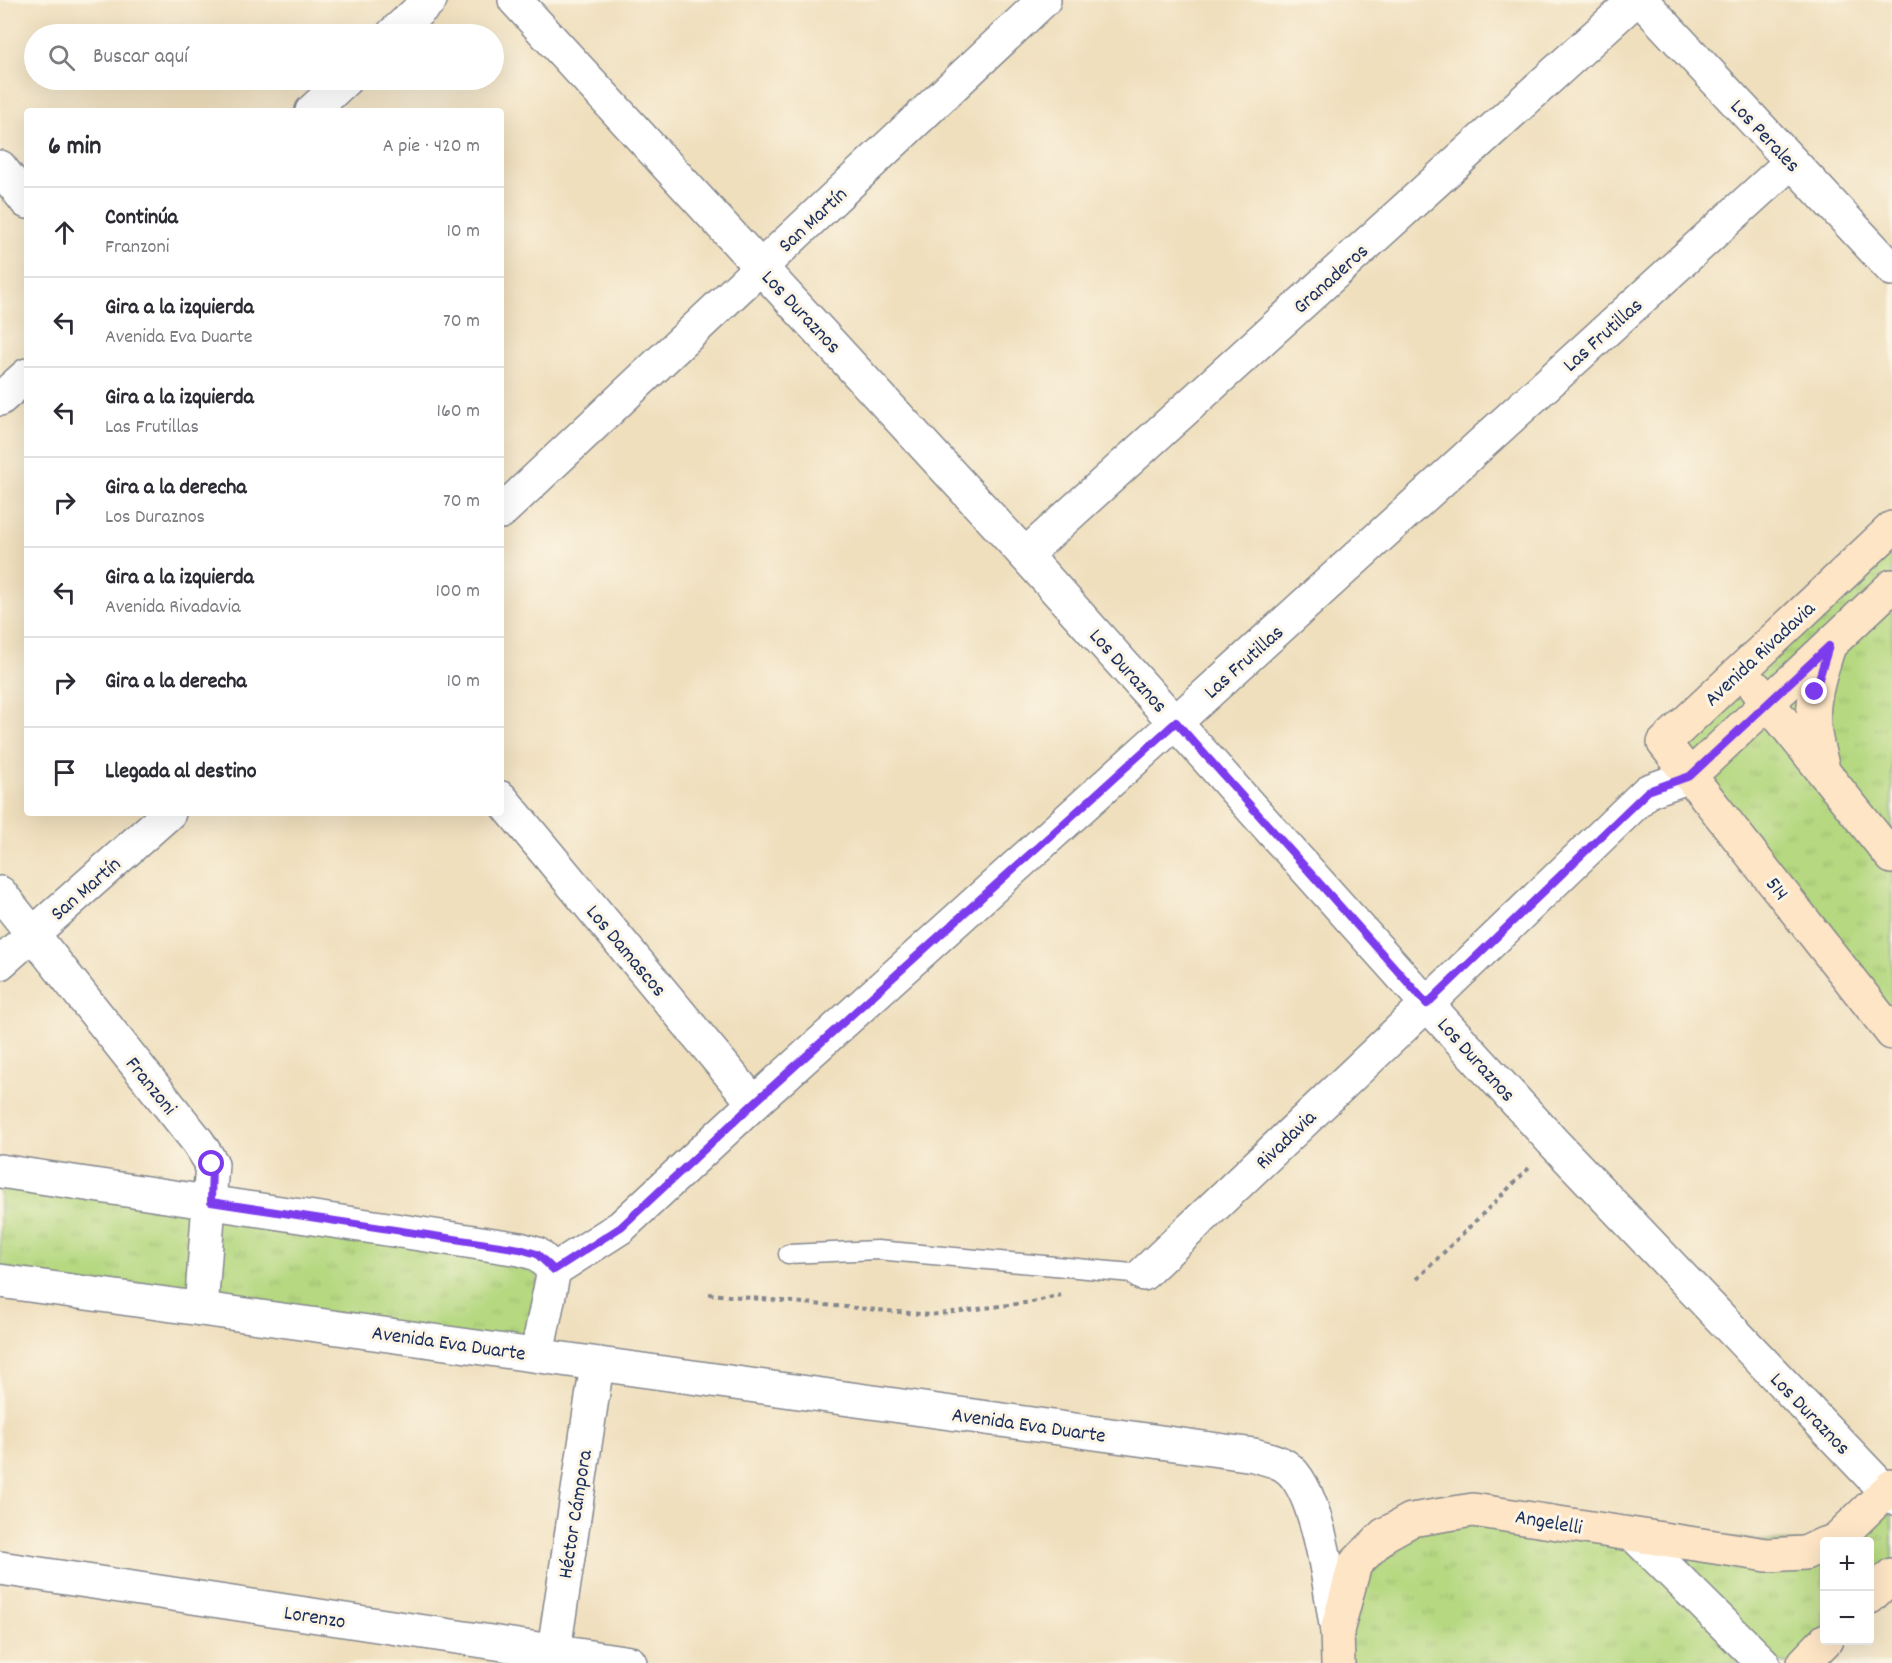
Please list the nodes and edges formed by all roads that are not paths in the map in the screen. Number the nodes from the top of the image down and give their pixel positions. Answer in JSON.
{"nodes":[{"id":1,"x":430,"y":0,"type":"edge"},
{"id":2,"x":515,"y":0,"type":"edge"},
{"id":3,"x":1044,"y":0,"type":"edge"},
{"id":4,"x":1635,"y":0,"type":"edge"},
{"id":5,"x":1641,"y":0,"type":"edge"},
{"id":6,"x":404,"y":24,"type":"edge"},
{"id":7,"x":334,"y":90,"type":"edge"},
{"id":8,"x":315,"y":108,"type":"edge"},
{"id":9,"x":1791,"y":162,"type":"junction"},
{"id":10,"x":0,"y":167,"type":"edge"},
{"id":11,"x":24,"y":198,"type":"edge"},
{"id":12,"x":762,"y":267,"type":"junction"},
{"id":13,"x":1892,"y":269,"type":"edge"},
{"id":14,"x":24,"y":378,"type":"edge"},
{"id":15,"x":0,"y":399,"type":"edge"},
{"id":16,"x":504,"y":509,"type":"edge"},
{"id":17,"x":1892,"y":528,"type":"edge"},
{"id":18,"x":1026,"y":555,"type":"junction"},
{"id":19,"x":1892,"y":586,"type":"edge"},
{"id":20,"x":1829,"y":646,"type":"junction"},
{"id":21,"x":1741,"y":670,"type":"junction"},
{"id":22,"x":1768,"y":704,"type":"junction"},
{"id":23,"x":1176,"y":722,"type":"junction"},
{"id":24,"x":1664,"y":743,"type":"junction"},
{"id":25,"x":1824,"y":773,"type":"junction"},
{"id":26,"x":1690,"y":776,"type":"junction"},
{"id":27,"x":1648,"y":791,"type":"junction"},
{"id":28,"x":504,"y":802,"type":"edge"},
{"id":29,"x":166,"y":816,"type":"edge"},
{"id":30,"x":1892,"y":857,"type":"edge"},
{"id":31,"x":0,"y":893,"type":"edge"},
{"id":32,"x":32,"y":934,"type":"junction"},
{"id":33,"x":0,"y":963,"type":"edge"},
{"id":34,"x":1427,"y":1004,"type":"junction"},
{"id":35,"x":1892,"y":1034,"type":"edge"},
{"id":36,"x":754,"y":1103,"type":"junction"},
{"id":37,"x":0,"y":1171,"type":"edge"},
{"id":38,"x":211,"y":1202,"type":"junction"},
{"id":39,"x":788,"y":1254,"type":"dead end"},
{"id":40,"x":554,"y":1270,"type":"junction"},
{"id":41,"x":1143,"y":1274,"type":"joint"},
{"id":42,"x":0,"y":1281,"type":"edge"},
{"id":43,"x":201,"y":1309,"type":"junction"},
{"id":44,"x":537,"y":1354,"type":"junction"},
{"id":45,"x":597,"y":1365,"type":"junction"},
{"id":46,"x":1890,"y":1492,"type":"edge"},
{"id":47,"x":1635,"y":1536,"type":"junction"},
{"id":48,"x":1839,"y":1537,"type":"edge"},
{"id":49,"x":1820,"y":1546,"type":"edge"},
{"id":50,"x":0,"y":1568,"type":"edge"},
{"id":51,"x":1892,"y":1575,"type":"edge"},
{"id":52,"x":1874,"y":1592,"type":"edge"},
{"id":53,"x":1337,"y":1631,"type":"junction"},
{"id":54,"x":1822,"y":1645,"type":"edge"},
{"id":55,"x":553,"y":1657,"type":"edge"},
{"id":56,"x":630,"y":1663,"type":"edge"},
{"id":57,"x":1338,"y":1663,"type":"edge"},
{"id":58,"x":1763,"y":1663,"type":"edge"},
{"id":59,"x":1804,"y":1663,"type":"edge"}],
"edges":[{"from":1,"to":6,"type":"street"},
{"from":2,"to":12,"type":"street","name":"Los Duraznos"},
{"from":3,"to":12,"type":"street","name":"San Martín"},
{"from":4,"to":18,"type":"street","name":"Granaderos"},
{"from":5,"to":9,"type":"street","name":"Los Perales"},
{"from":7,"to":8,"type":"street"},
{"from":9,"to":13,"type":"street","name":"Los Perales"},
{"from":9,"to":23,"type":"street","name":"Las Frutillas"},
{"from":10,"to":11,"type":"street"},
{"from":12,"to":16,"type":"street","name":"San Martín"},
{"from":12,"to":18,"type":"street","name":"Los Duraznos"},
{"from":14,"to":15,"type":"street"},
{"from":17,"to":21,"type":"main road","name":"Avenida Rivadavia"},
{"from":18,"to":23,"type":"street","name":"Los Duraznos"},
{"from":19,"to":20,"type":"main road","name":"Avenida Rivadavia"},
{"from":20,"to":22,"type":"main road","name":"Avenida Rivadavia"},
{"from":20,"to":25,"type":"main road"},
{"from":21,"to":22,"type":"main road"},
{"from":21,"to":24,"type":"main road","name":"Avenida Rivadavia"},
{"from":22,"to":25,"type":"main road"},
{"from":22,"to":26,"type":"main road","name":"Avenida Rivadavia"},
{"from":23,"to":34,"type":"street","name":"Los Duraznos"},
{"from":23,"to":36,"type":"street","name":"Las Frutillas"},
{"from":24,"to":26,"type":"main road","name":"514"},
{"from":24,"to":27,"type":"street","name":"Avenida Rivadavia"},
{"from":25,"to":30,"type":"main road"},
{"from":26,"to":27,"type":"street","name":"Avenida Rivadavia"},
{"from":26,"to":35,"type":"main road","name":"514"},
{"from":27,"to":34,"type":"street","name":"Avenida Rivadavia"},
{"from":28,"to":36,"type":"street","name":"Los Damascos"},
{"from":29,"to":32,"type":"street","name":"San Martín"},
{"from":31,"to":32,"type":"street","name":"Franzoni"},
{"from":32,"to":33,"type":"street","name":"San Martín"},
{"from":32,"to":38,"type":"street","name":"Franzoni"},
{"from":34,"to":41,"type":"street","name":"Rivadavia"},
{"from":34,"to":46,"type":"street","name":"Los Duraznos"},
{"from":36,"to":40,"type":"street","name":"Las Frutillas"},
{"from":37,"to":38,"type":"street"},
{"from":38,"to":40,"type":"street"},
{"from":38,"to":43,"type":"street","name":"Franzoni"},
{"from":39,"to":41,"type":"lane"},
{"from":40,"to":44,"type":"street","name":"Avenida Eva Duarte"},
{"from":42,"to":43,"type":"street","name":"Avenida Eva Duarte"},
{"from":43,"to":44,"type":"street","name":"Avenida Eva Duarte"},
{"from":44,"to":45,"type":"street","name":"Avenida Eva Duarte"},
{"from":45,"to":53,"type":"street","name":"Avenida Eva Duarte"},
{"from":45,"to":55,"type":"street","name":"Héctor Cámpora"},
{"from":46,"to":48,"type":"main road"},
{"from":47,"to":49,"type":"main road","name":"Angelelli"},
{"from":47,"to":53,"type":"main road","name":"Angelelli"},
{"from":47,"to":58,"type":"street"},
{"from":50,"to":55,"type":"street","name":"Lorenzo"},
{"from":51,"to":52,"type":"main road"},
{"from":53,"to":57,"type":"main road","name":"Angelelli"},
{"from":54,"to":59,"type":"main road"},
{"from":55,"to":56,"type":"street","name":"Lorenzo"}]}
